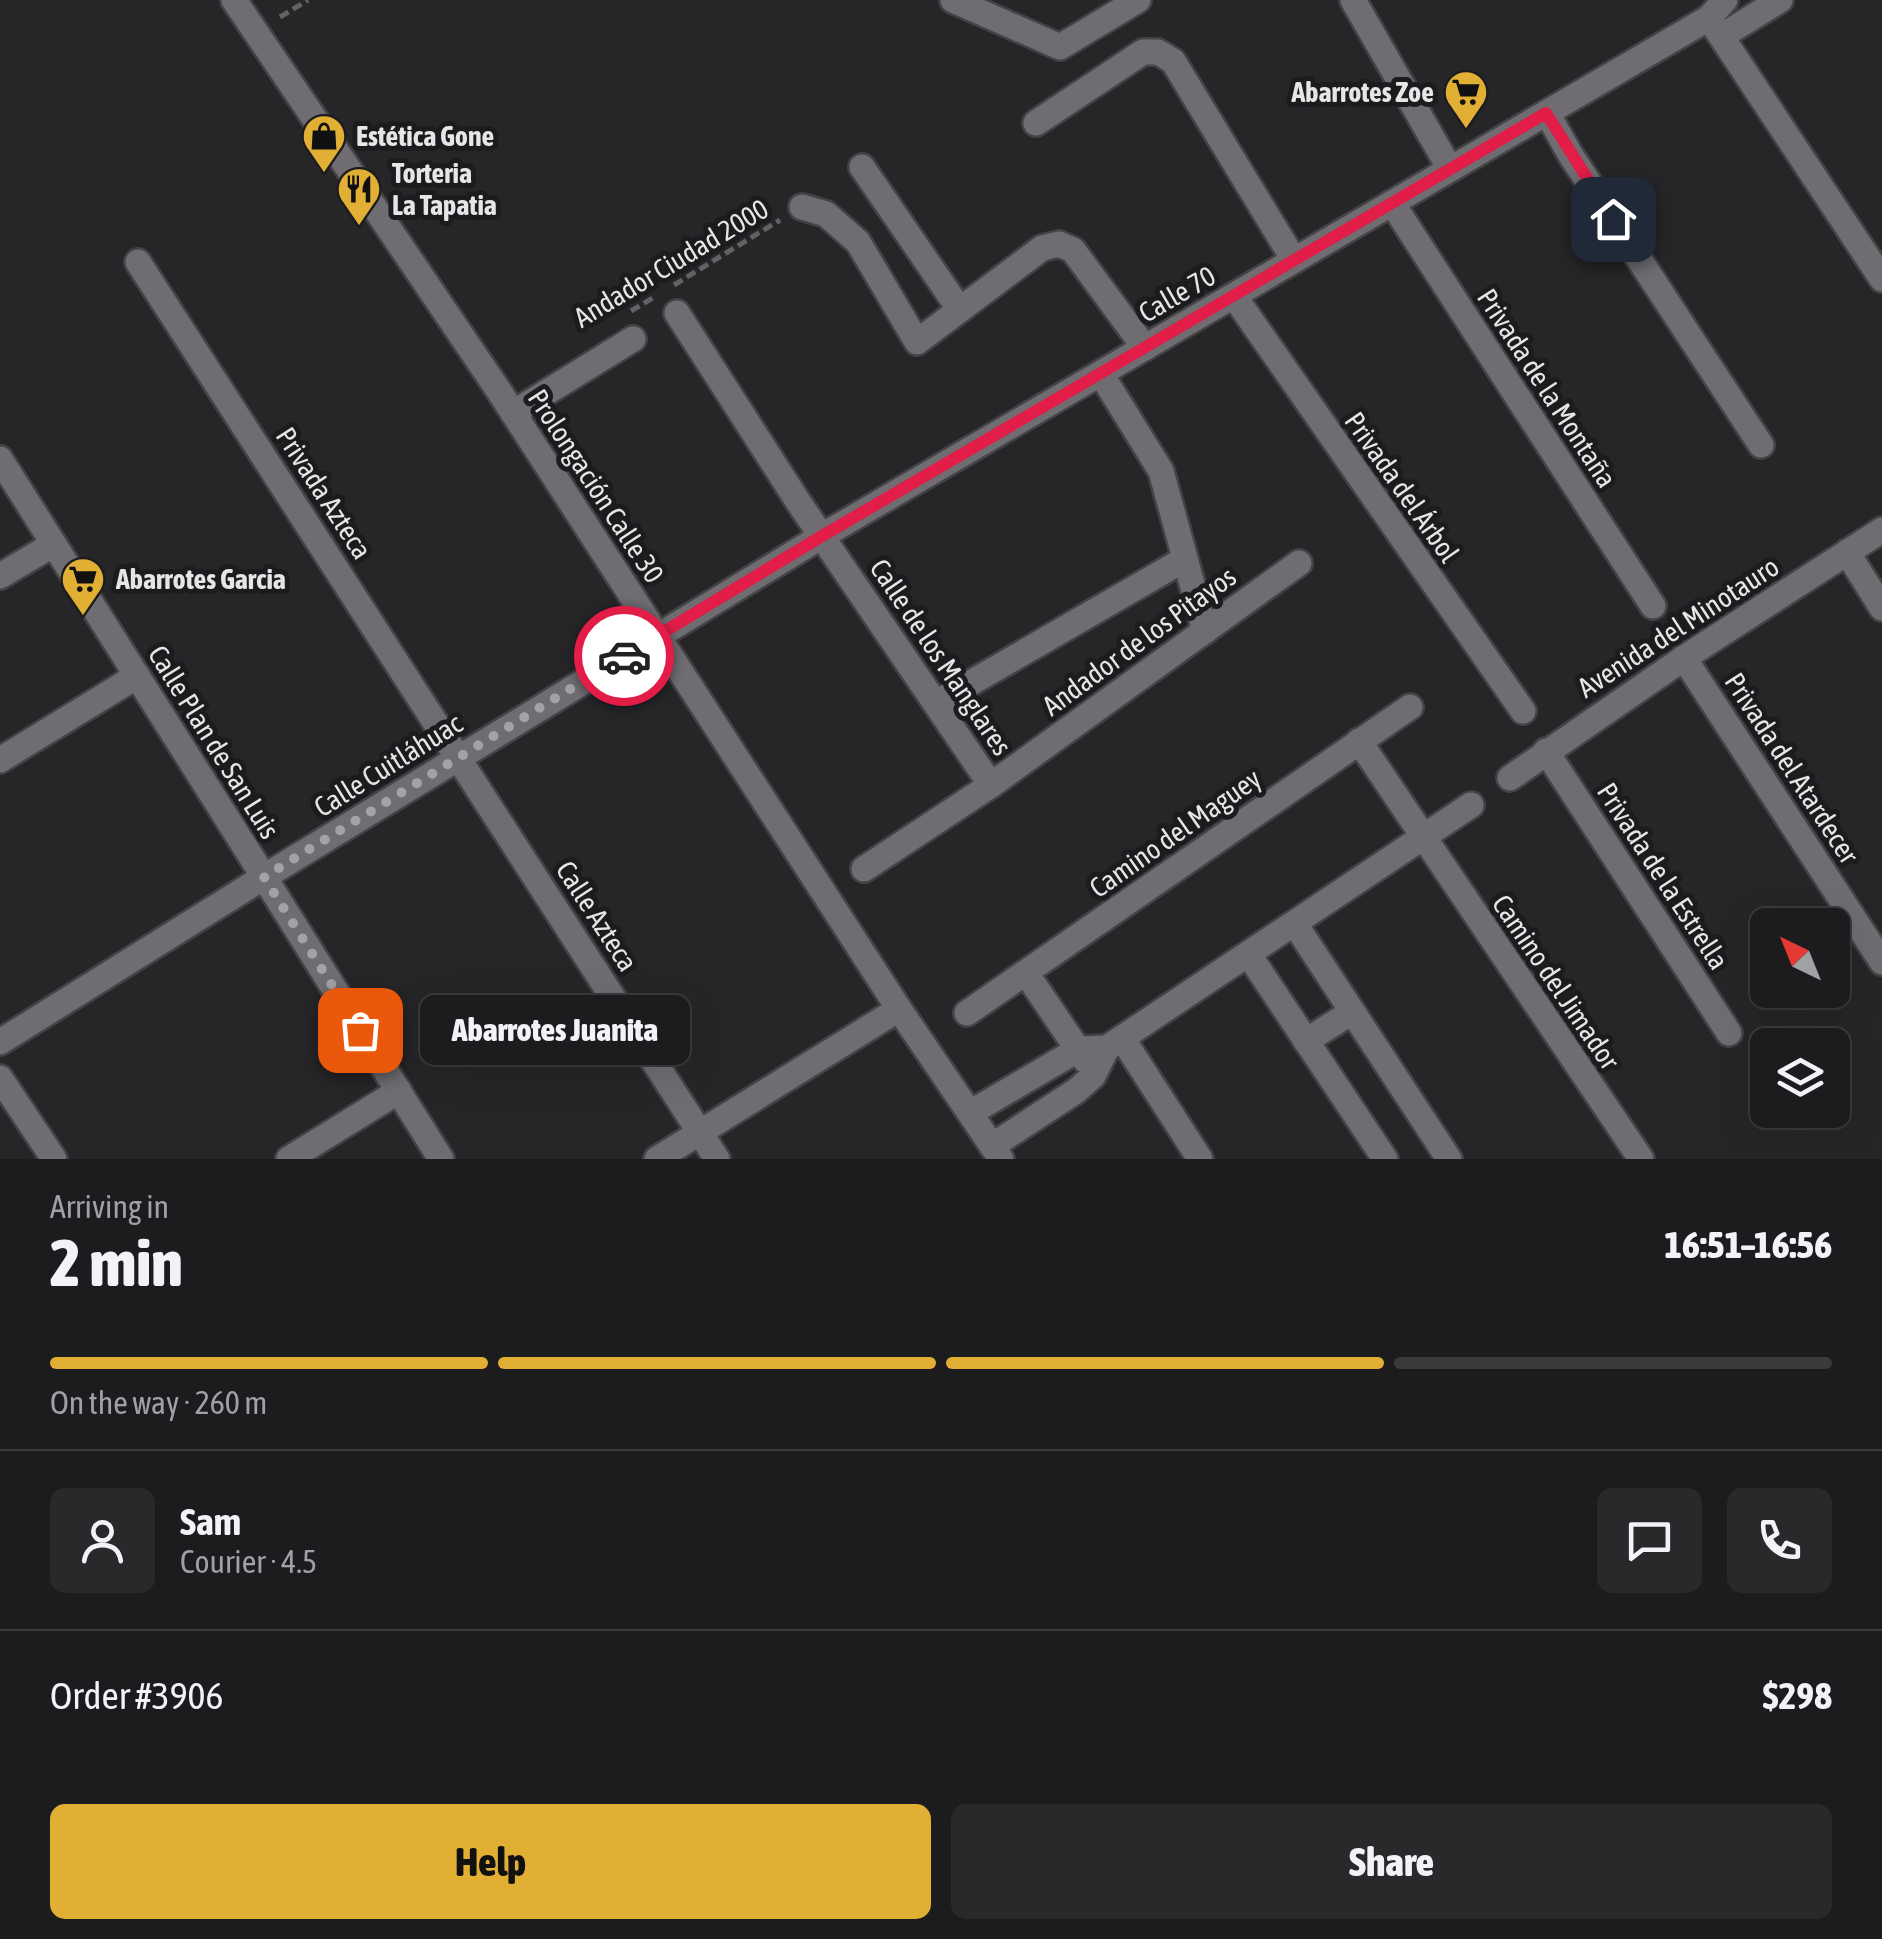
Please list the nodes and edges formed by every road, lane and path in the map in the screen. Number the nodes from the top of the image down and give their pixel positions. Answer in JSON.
{"nodes":[{"id":1,"x":234,"y":0,"type":"edge"},
{"id":2,"x":953,"y":0,"type":"edge"},
{"id":3,"x":1138,"y":0,"type":"edge"},
{"id":4,"x":1352,"y":0,"type":"edge"},
{"id":5,"x":1780,"y":0,"type":"edge"},
{"id":6,"x":1719,"y":18,"type":"edge"},
{"id":7,"x":1546,"y":113,"type":"junction"},
{"id":8,"x":1036,"y":123,"type":"dead end"},
{"id":9,"x":862,"y":167,"type":"dead end"},
{"id":10,"x":1450,"y":169,"type":"junction"},
{"id":11,"x":1392,"y":203,"type":"junction"},
{"id":12,"x":802,"y":207,"type":"joint"},
{"id":13,"x":891,"y":210,"type":"junction"},
{"id":14,"x":858,"y":242,"type":"junction"},
{"id":15,"x":1294,"y":260,"type":"junction"},
{"id":16,"x":138,"y":262,"type":"dead end"},
{"id":17,"x":1882,"y":279,"type":"edge"},
{"id":18,"x":1234,"y":296,"type":"junction"},
{"id":19,"x":960,"y":310,"type":"junction"},
{"id":20,"x":678,"y":312,"type":"dead end"},
{"id":21,"x":625,"y":329,"type":"joint"},
{"id":22,"x":1145,"y":348,"type":"junction"},
{"id":23,"x":1100,"y":374,"type":"junction"},
{"id":24,"x":513,"y":413,"type":"junction"},
{"id":25,"x":1761,"y":445,"type":"dead end"},
{"id":26,"x":0,"y":458,"type":"edge"},
{"id":27,"x":1882,"y":530,"type":"edge"},
{"id":28,"x":822,"y":536,"type":"junction"},
{"id":29,"x":54,"y":544,"type":"junction"},
{"id":30,"x":1847,"y":552,"type":"junction"},
{"id":31,"x":1185,"y":559,"type":"junction"},
{"id":32,"x":1299,"y":563,"type":"dead end"},
{"id":33,"x":0,"y":576,"type":"edge"},
{"id":34,"x":1652,"y":606,"type":"dead end"},
{"id":35,"x":1882,"y":608,"type":"edge"},
{"id":36,"x":1204,"y":631,"type":"junction"},
{"id":37,"x":656,"y":636,"type":"junction"},
{"id":38,"x":1684,"y":658,"type":"junction"},
{"id":39,"x":137,"y":676,"type":"junction"},
{"id":40,"x":936,"y":704,"type":"junction"},
{"id":41,"x":1410,"y":707,"type":"dead end"},
{"id":42,"x":1523,"y":711,"type":"dead end"},
{"id":43,"x":1358,"y":741,"type":"junction"},
{"id":44,"x":1546,"y":751,"type":"junction"},
{"id":45,"x":459,"y":756,"type":"junction"},
{"id":46,"x":0,"y":760,"type":"edge"},
{"id":47,"x":1510,"y":778,"type":"dead end"},
{"id":48,"x":990,"y":784,"type":"junction"},
{"id":49,"x":1471,"y":805,"type":"dead end"},
{"id":50,"x":1422,"y":838,"type":"junction"},
{"id":51,"x":864,"y":869,"type":"dead end"},
{"id":52,"x":264,"y":877,"type":"junction"},
{"id":53,"x":1295,"y":924,"type":"junction"},
{"id":54,"x":1249,"y":955,"type":"junction"},
{"id":55,"x":1882,"y":962,"type":"edge"},
{"id":56,"x":1026,"y":974,"type":"junction"},
{"id":57,"x":899,"y":1008,"type":"junction"},
{"id":58,"x":1352,"y":1012,"type":"junction"},
{"id":59,"x":967,"y":1013,"type":"dead end"},
{"id":60,"x":1730,"y":1033,"type":"dead end"},
{"id":61,"x":0,"y":1042,"type":"edge"},
{"id":62,"x":1306,"y":1042,"type":"junction"},
{"id":63,"x":1115,"y":1043,"type":"junction"},
{"id":64,"x":1078,"y":1049,"type":"junction"},
{"id":65,"x":1093,"y":1076,"type":"junction"},
{"id":66,"x":0,"y":1078,"type":"edge"},
{"id":67,"x":399,"y":1091,"type":"junction"},
{"id":68,"x":970,"y":1112,"type":"junction"},
{"id":69,"x":700,"y":1132,"type":"junction"},
{"id":70,"x":996,"y":1152,"type":"edge"},
{"id":71,"x":54,"y":1159,"type":"edge"},
{"id":72,"x":289,"y":1159,"type":"edge"},
{"id":73,"x":442,"y":1159,"type":"edge"},
{"id":74,"x":656,"y":1159,"type":"edge"},
{"id":75,"x":717,"y":1159,"type":"edge"},
{"id":76,"x":1200,"y":1159,"type":"edge"},
{"id":77,"x":1385,"y":1159,"type":"edge"},
{"id":78,"x":1449,"y":1159,"type":"edge"},
{"id":79,"x":1641,"y":1159,"type":"edge"}],
"edges":[{"from":1,"to":24,"type":"street","name":"Prolongación Calle 30"},
{"from":2,"to":3,"type":"street"},
{"from":4,"to":10,"type":"street"},
{"from":5,"to":6,"type":"street","name":"Calle 70"},
{"from":6,"to":7,"type":"street","name":"Calle 70"},
{"from":6,"to":17,"type":"street"},
{"from":7,"to":10,"type":"street","name":"Calle 70"},
{"from":7,"to":25,"type":"street"},
{"from":8,"to":15,"type":"street"},
{"from":9,"to":13,"type":"street"},
{"from":10,"to":11,"type":"street","name":"Calle 70"},
{"from":11,"to":15,"type":"street","name":"Calle 70"},
{"from":11,"to":34,"type":"street","name":"Privada de la Montaña"},
{"from":12,"to":14,"type":"street"},
{"from":12,"to":21,"type":"path","name":"Andador Ciudad 2000"},
{"from":13,"to":14,"type":"street"},
{"from":13,"to":19,"type":"street"},
{"from":14,"to":19,"type":"street"},
{"from":15,"to":18,"type":"street","name":"Calle 70"},
{"from":16,"to":45,"type":"street","name":"Privada Azteca"},
{"from":18,"to":22,"type":"street","name":"Calle 70"},
{"from":18,"to":42,"type":"street","name":"Privada del Árbol"},
{"from":19,"to":22,"type":"street"},
{"from":20,"to":28,"type":"street","name":"Calle de los Manglares"},
{"from":21,"to":24,"type":"street"},
{"from":22,"to":23,"type":"street","name":"Calle 70"},
{"from":23,"to":28,"type":"street","name":"Calle 70"},
{"from":23,"to":31,"type":"street"},
{"from":24,"to":37,"type":"street","name":"Prolongación Calle 30"},
{"from":26,"to":29,"type":"street","name":"Calle Plan de San Luis"},
{"from":27,"to":30,"type":"street","name":"Avenida del Minotauro"},
{"from":28,"to":37,"type":"street","name":"Calle 70"},
{"from":28,"to":40,"type":"street","name":"Calle de los Manglares"},
{"from":29,"to":33,"type":"street"},
{"from":29,"to":39,"type":"street","name":"Calle Plan de San Luis"},
{"from":30,"to":35,"type":"street"},
{"from":30,"to":38,"type":"street","name":"Avenida del Minotauro"},
{"from":31,"to":36,"type":"street"},
{"from":31,"to":40,"type":"street"},
{"from":32,"to":36,"type":"street","name":"Andador de los Pitayos"},
{"from":36,"to":48,"type":"street","name":"Andador de los Pitayos"},
{"from":37,"to":45,"type":"street","name":"Calle Cuitláhuac"},
{"from":37,"to":57,"type":"street","name":"Prolongación Calle 30"},
{"from":38,"to":44,"type":"street","name":"Avenida del Minotauro"},
{"from":38,"to":55,"type":"street","name":"Privada del Atardecer"},
{"from":39,"to":46,"type":"street"},
{"from":39,"to":52,"type":"street","name":"Calle Plan de San Luis"},
{"from":40,"to":48,"type":"street","name":"Calle de los Manglares"},
{"from":41,"to":43,"type":"street","name":"Camino del Maguey"},
{"from":43,"to":50,"type":"street","name":"Camino del Jimador"},
{"from":43,"to":56,"type":"street","name":"Camino del Maguey"},
{"from":44,"to":47,"type":"street","name":"Avenida del Minotauro"},
{"from":44,"to":60,"type":"street","name":"Privada de la Estrella"},
{"from":45,"to":52,"type":"street","name":"Calle Cuitláhuac"},
{"from":45,"to":69,"type":"street","name":"Calle Azteca"},
{"from":48,"to":51,"type":"street","name":"Andador de los Pitayos"},
{"from":49,"to":50,"type":"street"},
{"from":50,"to":53,"type":"street"},
{"from":50,"to":79,"type":"street","name":"Camino del Jimador"},
{"from":52,"to":61,"type":"street","name":"Calle Cuitláhuac"},
{"from":52,"to":67,"type":"street","name":"Calle Plan de San Luis"},
{"from":53,"to":54,"type":"street"},
{"from":53,"to":58,"type":"street"},
{"from":54,"to":62,"type":"street"},
{"from":54,"to":63,"type":"street"},
{"from":56,"to":59,"type":"street","name":"Camino del Maguey"},
{"from":56,"to":64,"type":"street"},
{"from":57,"to":68,"type":"street","name":"Prolongación Calle 30"},
{"from":57,"to":69,"type":"street"},
{"from":58,"to":62,"type":"street"},
{"from":58,"to":78,"type":"street"},
{"from":62,"to":77,"type":"street"},
{"from":63,"to":64,"type":"street"},
{"from":63,"to":65,"type":"street"},
{"from":63,"to":76,"type":"street"},
{"from":64,"to":65,"type":"street"},
{"from":64,"to":68,"type":"street"},
{"from":65,"to":70,"type":"street"},
{"from":66,"to":71,"type":"street"},
{"from":67,"to":72,"type":"street"},
{"from":67,"to":73,"type":"street","name":"Calle Plan de San Luis"},
{"from":68,"to":70,"type":"street","name":"Prolongación Calle 30"},
{"from":69,"to":74,"type":"street"},
{"from":69,"to":75,"type":"street","name":"Calle Azteca"}]}
